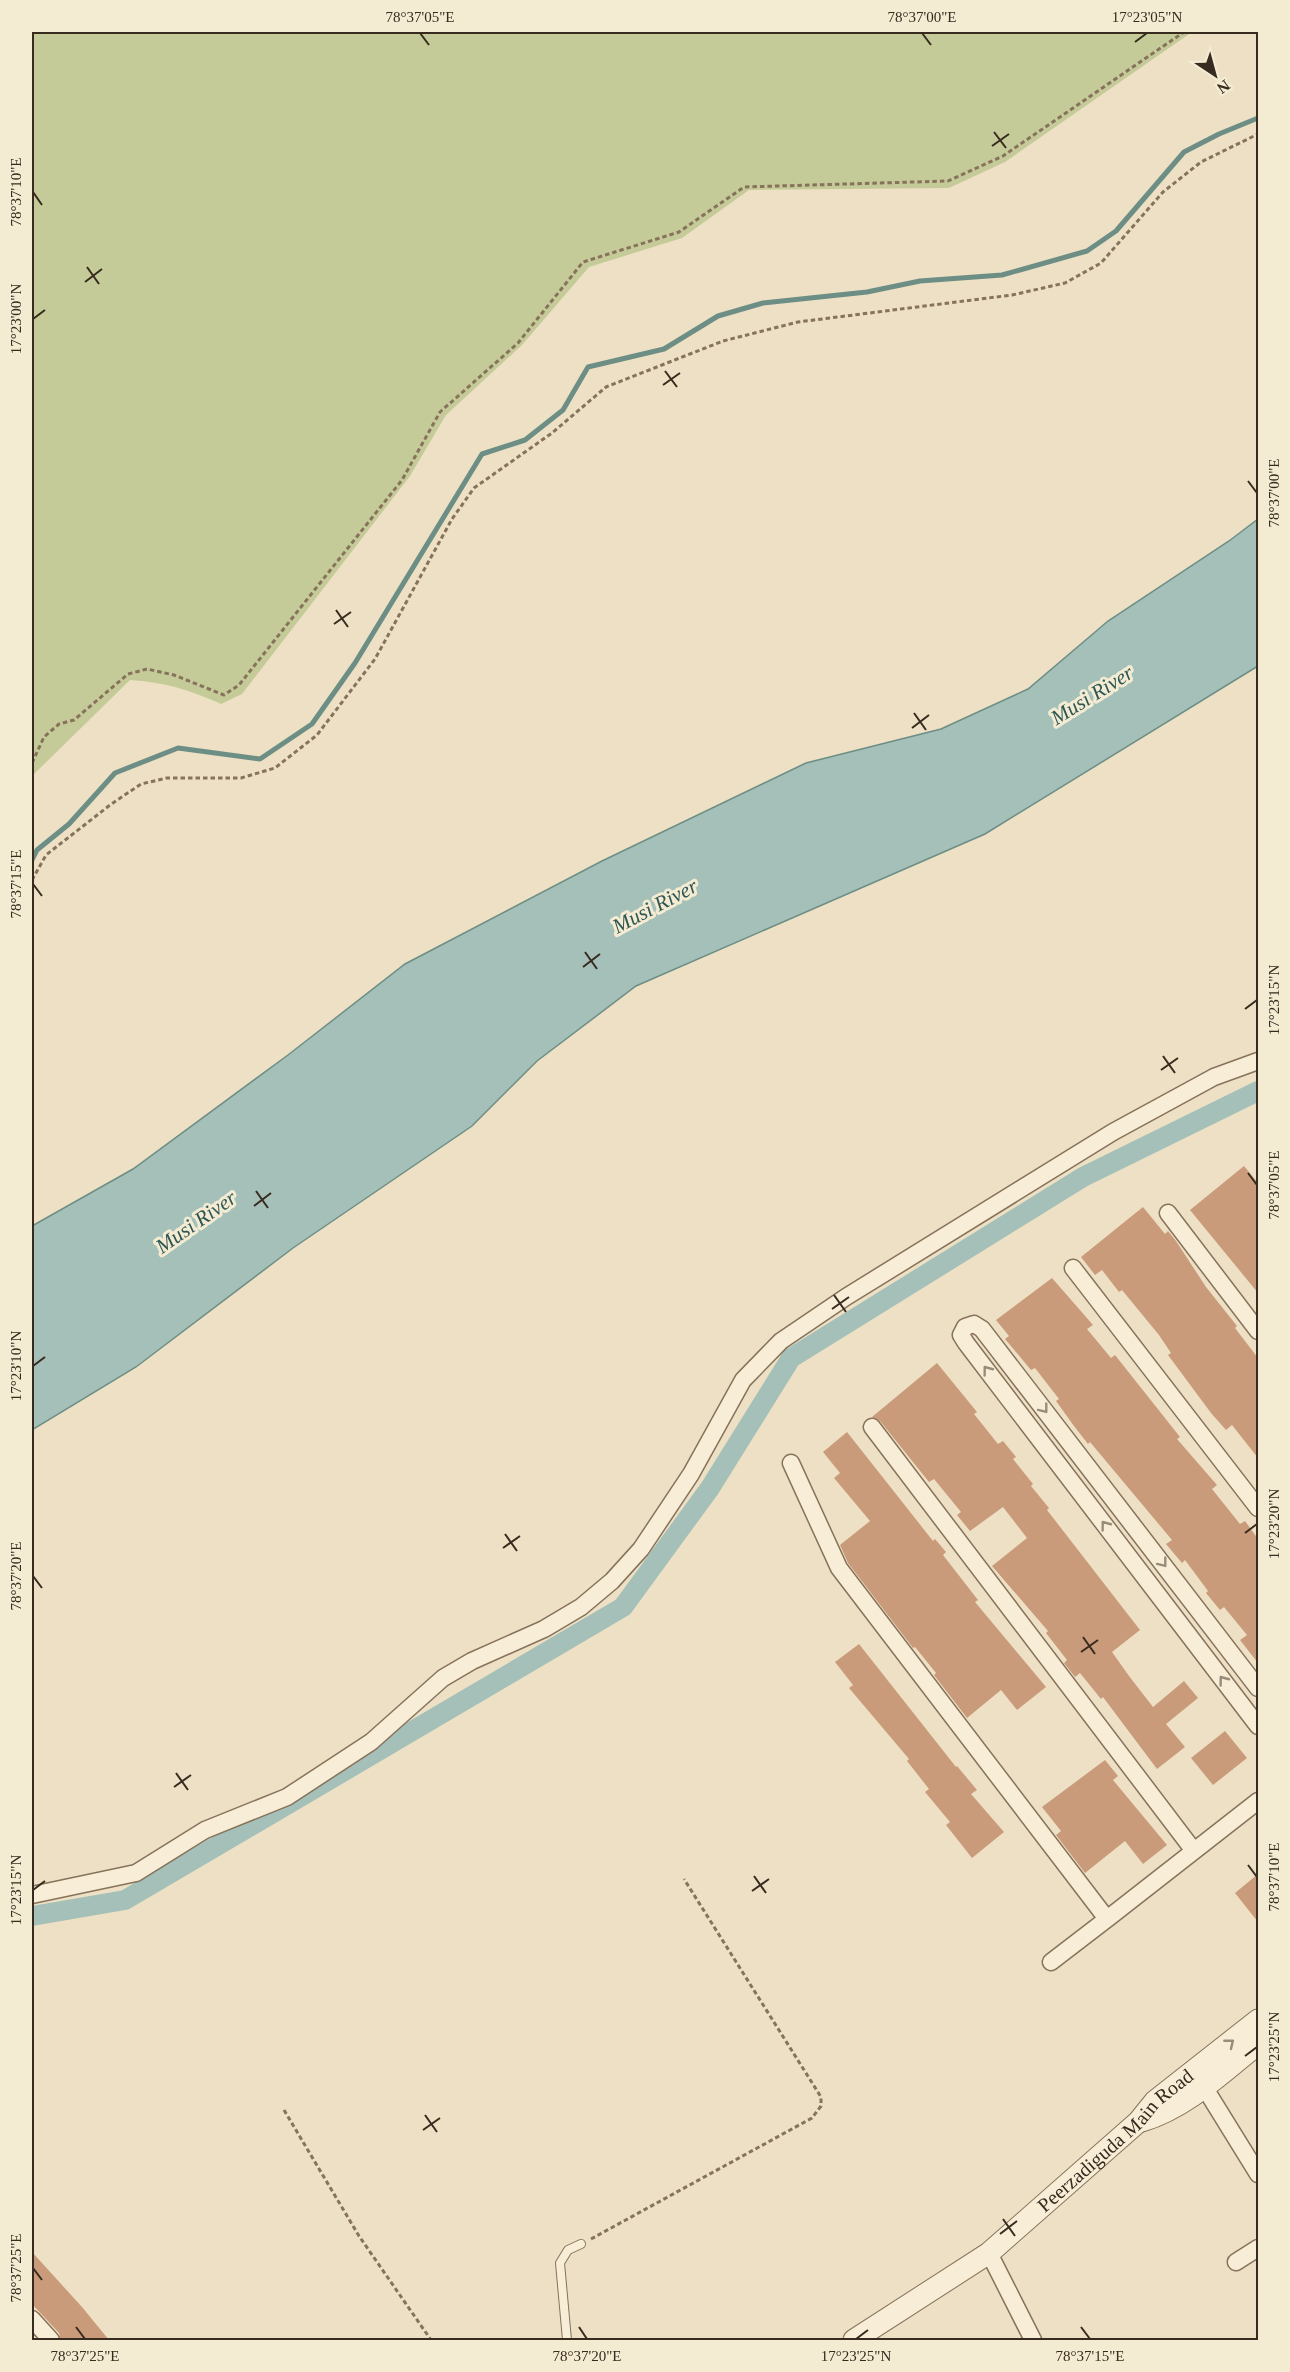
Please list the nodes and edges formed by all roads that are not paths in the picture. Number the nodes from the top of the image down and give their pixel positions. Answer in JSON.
{"nodes":[{"id":1,"x":1258,"y":1062,"type":"edge"},
{"id":2,"x":1168,"y":1213,"type":"dead end"},
{"id":3,"x":1073,"y":1268,"type":"dead end"},
{"id":4,"x":1258,"y":1331,"type":"edge"},
{"id":5,"x":872,"y":1427,"type":"dead end"},
{"id":6,"x":791,"y":1463,"type":"dead end"},
{"id":7,"x":1258,"y":1508,"type":"edge"},
{"id":8,"x":1258,"y":1688,"type":"edge"},
{"id":9,"x":1258,"y":1726,"type":"edge"},
{"id":10,"x":1258,"y":1802,"type":"edge"},
{"id":11,"x":1194,"y":1851,"type":"junction"},
{"id":12,"x":32,"y":1895,"type":"edge"},
{"id":13,"x":1107,"y":1919,"type":"junction"},
{"id":14,"x":1051,"y":1962,"type":"dead end"},
{"id":15,"x":1258,"y":2020,"type":"edge"},
{"id":16,"x":1258,"y":2044,"type":"edge"},
{"id":17,"x":1200,"y":2079,"type":"junction"},
{"id":18,"x":1258,"y":2174,"type":"edge"},
{"id":19,"x":581,"y":2244,"type":"road end"},
{"id":20,"x":1258,"y":2248,"type":"edge"},
{"id":21,"x":989,"y":2253,"type":"junction"},
{"id":22,"x":1236,"y":2262,"type":"dead end"},
{"id":23,"x":32,"y":2319,"type":"edge"},
{"id":24,"x":51,"y":2340,"type":"edge"},
{"id":25,"x":567,"y":2340,"type":"edge"},
{"id":26,"x":854,"y":2340,"type":"edge"},
{"id":27,"x":1033,"y":2340,"type":"edge"}],
"edges":[{"from":1,"to":12,"type":"street"},
{"from":2,"to":4,"type":"street"},
{"from":3,"to":7,"type":"street"},
{"from":5,"to":11,"type":"street"},
{"from":6,"to":13,"type":"street"},
{"from":9,"to":8,"type":"street","one_way":true},
{"from":10,"to":11,"type":"street"},
{"from":11,"to":13,"type":"street"},
{"from":13,"to":14,"type":"street"},
{"from":17,"to":15,"type":"street","name":"Peerzadiguda Main Road","one_way":true},
{"from":16,"to":17,"type":"street"},
{"from":17,"to":18,"type":"street"},
{"from":17,"to":21,"type":"street","name":"Peerzadiguda Main Road"},
{"from":19,"to":25,"type":"lane"},
{"from":20,"to":22,"type":"street"},
{"from":21,"to":26,"type":"street","name":"Peerzadiguda Main Road"},
{"from":21,"to":27,"type":"street"},
{"from":23,"to":24,"type":"street"}]}
